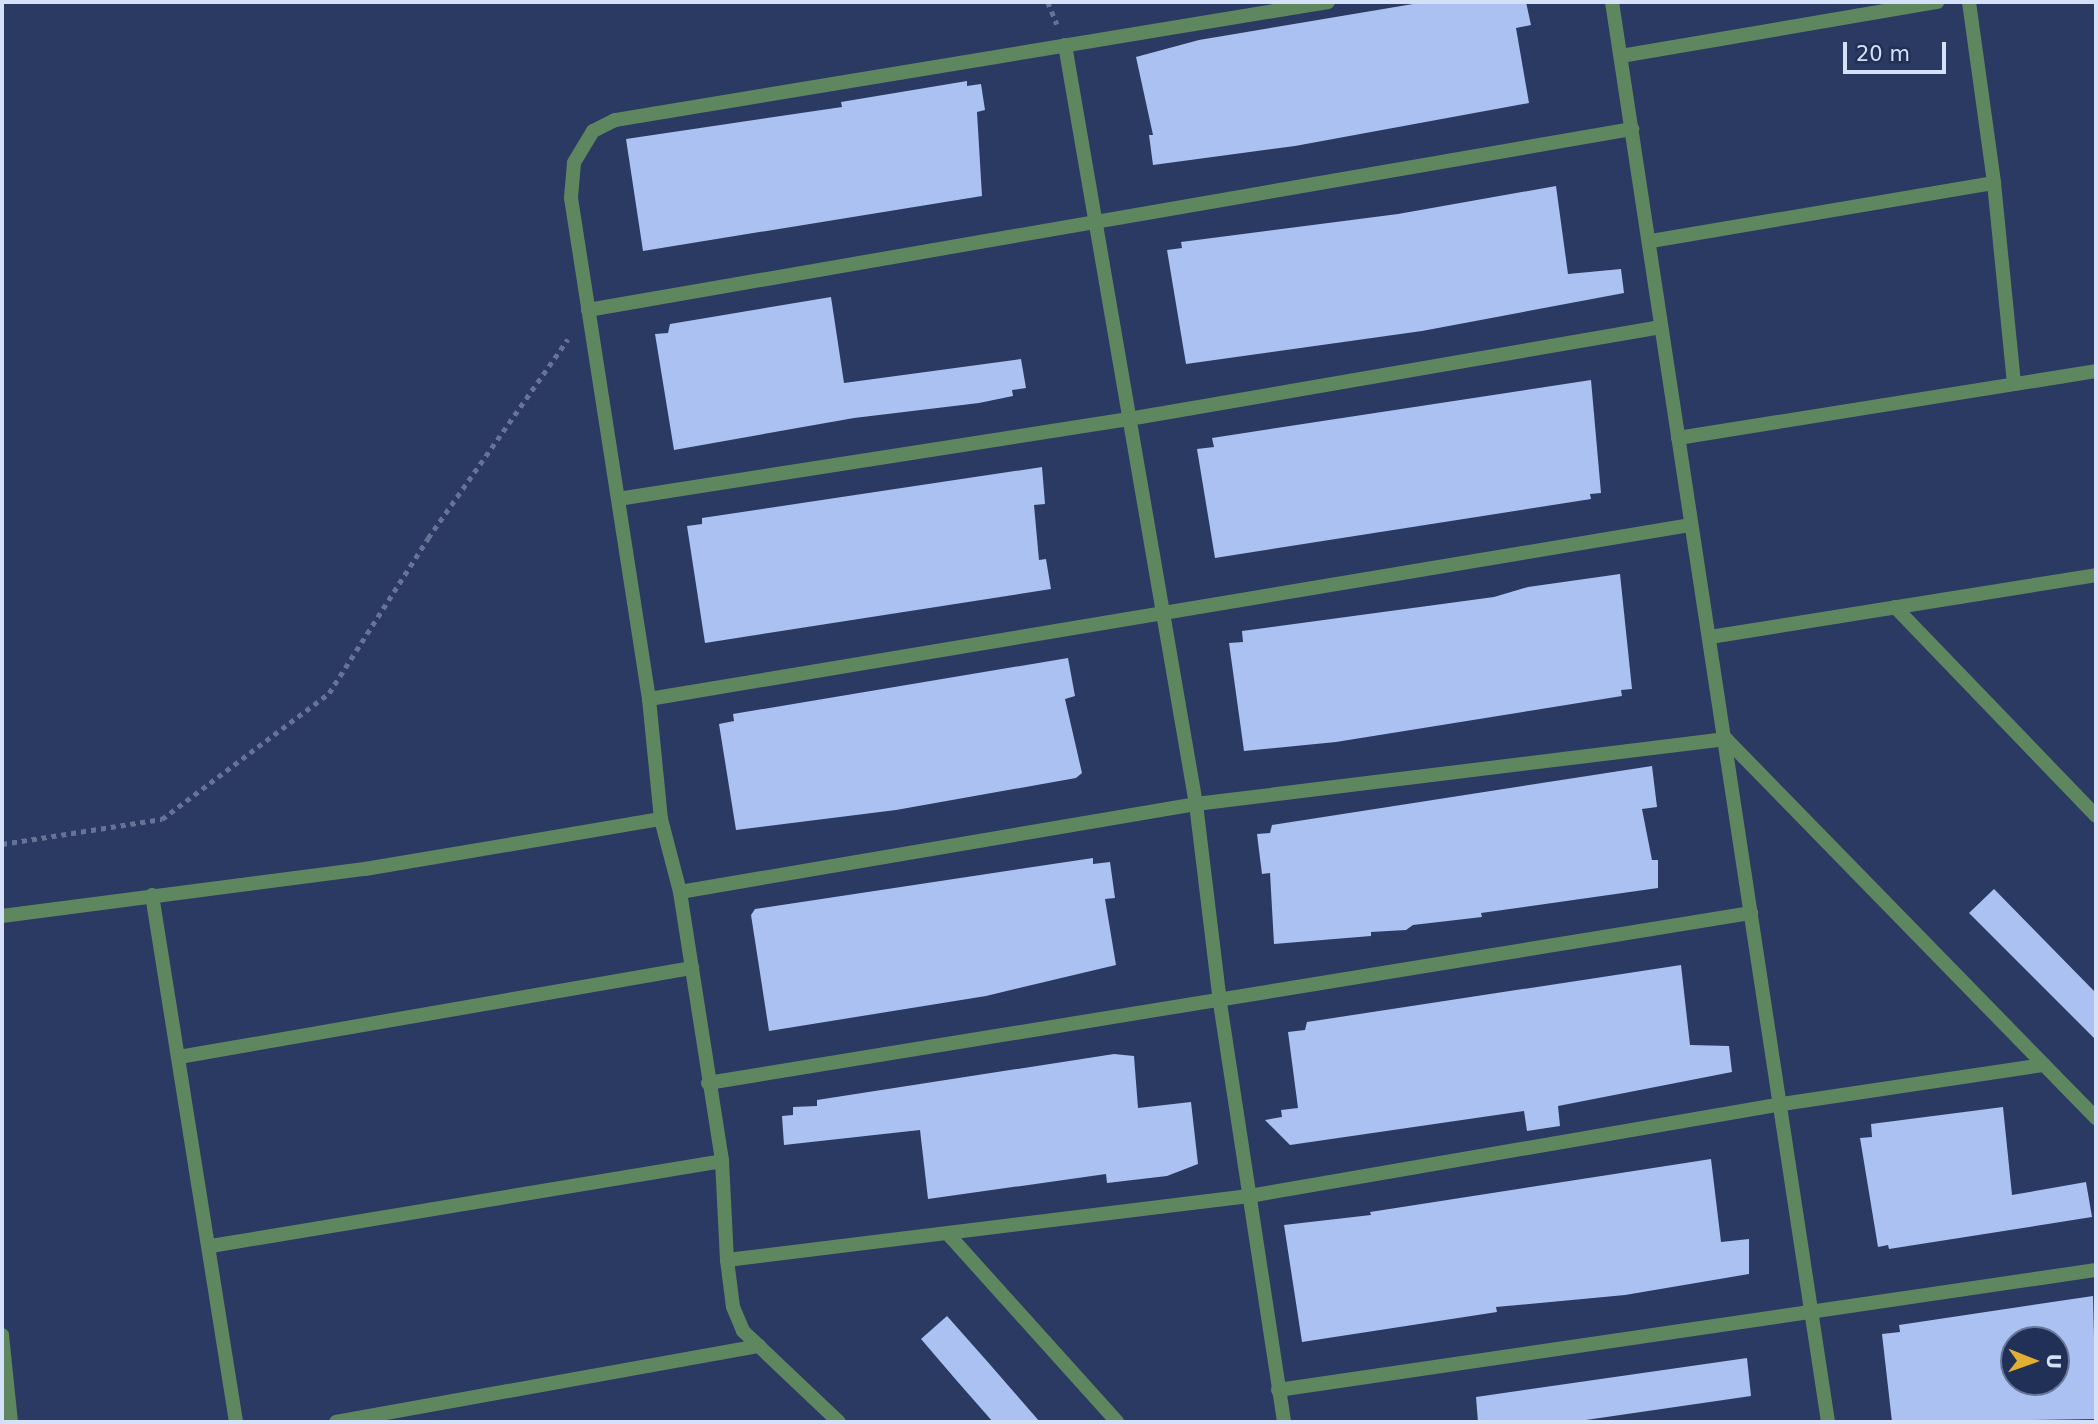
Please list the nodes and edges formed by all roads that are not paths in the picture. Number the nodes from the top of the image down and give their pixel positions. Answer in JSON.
{"nodes":[{"id":1,"x":1328,"y":2,"type":"edge"},
{"id":2,"x":1612,"y":2,"type":"edge"},
{"id":3,"x":1937,"y":2,"type":"edge"},
{"id":4,"x":1969,"y":2,"type":"edge"},
{"id":5,"x":1065,"y":45,"type":"junction"},
{"id":6,"x":1621,"y":56,"type":"junction"},
{"id":7,"x":1632,"y":129,"type":"junction"},
{"id":8,"x":1994,"y":183,"type":"junction"},
{"id":9,"x":1096,"y":224,"type":"junction"},
{"id":10,"x":1651,"y":241,"type":"junction"},
{"id":11,"x":589,"y":310,"type":"junction"},
{"id":12,"x":1661,"y":327,"type":"junction"},
{"id":13,"x":2096,"y":371,"type":"edge"},
{"id":14,"x":2014,"y":384,"type":"junction"},
{"id":15,"x":1129,"y":419,"type":"junction"},
{"id":16,"x":1678,"y":438,"type":"junction"},
{"id":17,"x":618,"y":499,"type":"junction"},
{"id":18,"x":1690,"y":525,"type":"junction"},
{"id":19,"x":2096,"y":575,"type":"edge"},
{"id":20,"x":1895,"y":607,"type":"junction"},
{"id":21,"x":1162,"y":610,"type":"junction"},
{"id":22,"x":1710,"y":637,"type":"junction"},
{"id":23,"x":649,"y":699,"type":"junction"},
{"id":24,"x":1727,"y":739,"type":"junction"},
{"id":25,"x":1196,"y":804,"type":"junction"},
{"id":26,"x":2096,"y":816,"type":"edge"},
{"id":27,"x":661,"y":819,"type":"junction"},
{"id":28,"x":680,"y":892,"type":"junction"},
{"id":29,"x":152,"y":895,"type":"junction"},
{"id":30,"x":1751,"y":913,"type":"junction"},
{"id":31,"x":2,"y":916,"type":"edge"},
{"id":32,"x":692,"y":968,"type":"junction"},
{"id":33,"x":1220,"y":1003,"type":"junction"},
{"id":34,"x":179,"y":1057,"type":"junction"},
{"id":35,"x":2045,"y":1065,"type":"junction"},
{"id":36,"x":708,"y":1083,"type":"junction"},
{"id":37,"x":1782,"y":1104,"type":"junction"},
{"id":38,"x":2096,"y":1118,"type":"edge"},
{"id":39,"x":722,"y":1161,"type":"junction"},
{"id":40,"x":1249,"y":1196,"type":"junction"},
{"id":41,"x":948,"y":1234,"type":"junction"},
{"id":42,"x":211,"y":1246,"type":"junction"},
{"id":43,"x":727,"y":1260,"type":"junction"},
{"id":44,"x":2096,"y":1270,"type":"edge"},
{"id":45,"x":1811,"y":1313,"type":"junction"},
{"id":46,"x":2,"y":1335,"type":"edge"},
{"id":47,"x":759,"y":1346,"type":"junction"},
{"id":48,"x":1278,"y":1390,"type":"junction"},
{"id":49,"x":11,"y":1422,"type":"edge"},
{"id":50,"x":236,"y":1422,"type":"edge"},
{"id":51,"x":336,"y":1422,"type":"edge"},
{"id":52,"x":839,"y":1422,"type":"edge"},
{"id":53,"x":1117,"y":1422,"type":"edge"},
{"id":54,"x":1284,"y":1422,"type":"edge"},
{"id":55,"x":1828,"y":1422,"type":"edge"}],
"edges":[{"from":1,"to":5,"type":"street"},
{"from":2,"to":6,"type":"street"},
{"from":3,"to":6,"type":"street"},
{"from":4,"to":8,"type":"street"},
{"from":5,"to":9,"type":"street"},
{"from":5,"to":11,"type":"street"},
{"from":6,"to":7,"type":"street"},
{"from":7,"to":9,"type":"street"},
{"from":7,"to":10,"type":"street"},
{"from":8,"to":10,"type":"street"},
{"from":8,"to":14,"type":"street"},
{"from":9,"to":11,"type":"street"},
{"from":9,"to":15,"type":"street"},
{"from":10,"to":12,"type":"street"},
{"from":11,"to":17,"type":"street"},
{"from":12,"to":15,"type":"street"},
{"from":12,"to":16,"type":"street"},
{"from":13,"to":14,"type":"street"},
{"from":14,"to":16,"type":"street"},
{"from":15,"to":17,"type":"street"},
{"from":15,"to":21,"type":"street"},
{"from":16,"to":18,"type":"street"},
{"from":17,"to":23,"type":"street"},
{"from":18,"to":21,"type":"street"},
{"from":18,"to":22,"type":"street"},
{"from":19,"to":20,"type":"street"},
{"from":20,"to":22,"type":"street"},
{"from":20,"to":26,"type":"street"},
{"from":21,"to":23,"type":"street"},
{"from":21,"to":25,"type":"street"},
{"from":22,"to":24,"type":"street"},
{"from":23,"to":27,"type":"street"},
{"from":24,"to":25,"type":"street"},
{"from":24,"to":30,"type":"street"},
{"from":24,"to":35,"type":"street"},
{"from":25,"to":28,"type":"street"},
{"from":25,"to":33,"type":"street"},
{"from":27,"to":28,"type":"street"},
{"from":27,"to":29,"type":"street"},
{"from":28,"to":32,"type":"street"},
{"from":29,"to":31,"type":"street"},
{"from":29,"to":34,"type":"street"},
{"from":30,"to":33,"type":"street"},
{"from":30,"to":37,"type":"street"},
{"from":32,"to":34,"type":"street"},
{"from":32,"to":36,"type":"street"},
{"from":33,"to":36,"type":"street"},
{"from":33,"to":40,"type":"street"},
{"from":34,"to":42,"type":"street"},
{"from":35,"to":37,"type":"street"},
{"from":35,"to":38,"type":"street"},
{"from":36,"to":39,"type":"street"},
{"from":37,"to":40,"type":"street"},
{"from":37,"to":45,"type":"street"},
{"from":39,"to":42,"type":"street"},
{"from":39,"to":43,"type":"street"},
{"from":40,"to":41,"type":"street"},
{"from":40,"to":48,"type":"street"},
{"from":41,"to":43,"type":"street"},
{"from":41,"to":53,"type":"street"},
{"from":42,"to":50,"type":"street"},
{"from":43,"to":47,"type":"street"},
{"from":44,"to":45,"type":"street"},
{"from":45,"to":48,"type":"street"},
{"from":45,"to":55,"type":"street"},
{"from":46,"to":49,"type":"street"},
{"from":47,"to":51,"type":"street"},
{"from":47,"to":52,"type":"street"},
{"from":48,"to":54,"type":"street"}]}
